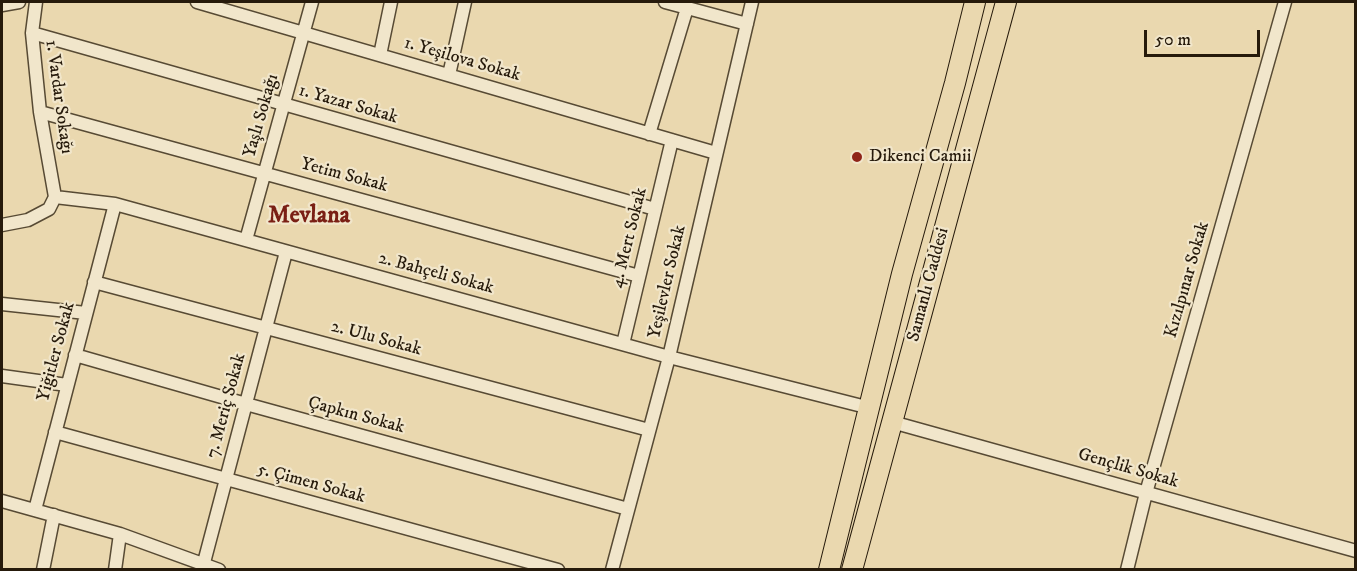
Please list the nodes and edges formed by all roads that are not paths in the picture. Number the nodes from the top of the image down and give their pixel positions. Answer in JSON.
{"nodes":[{"id":1,"x":19,"y":2,"type":"edge"},
{"id":2,"x":36,"y":2,"type":"edge"},
{"id":3,"x":197,"y":2,"type":"edge"},
{"id":4,"x":312,"y":2,"type":"edge"},
{"id":5,"x":391,"y":2,"type":"edge"},
{"id":6,"x":465,"y":2,"type":"edge"},
{"id":7,"x":665,"y":2,"type":"edge"},
{"id":8,"x":752,"y":2,"type":"edge"},
{"id":9,"x":975,"y":2,"type":"edge"},
{"id":10,"x":1006,"y":2,"type":"edge"},
{"id":11,"x":1285,"y":2,"type":"edge"},
{"id":12,"x":2,"y":5,"type":"edge"},
{"id":13,"x":235,"y":7,"type":"edge"},
{"id":14,"x":687,"y":8,"type":"junction"},
{"id":15,"x":747,"y":24,"type":"junction"},
{"id":16,"x":32,"y":33,"type":"junction"},
{"id":17,"x":303,"y":33,"type":"junction"},
{"id":18,"x":380,"y":55,"type":"junction"},
{"id":19,"x":449,"y":75,"type":"junction"},
{"id":20,"x":283,"y":105,"type":"junction"},
{"id":21,"x":40,"y":112,"type":"junction"},
{"id":22,"x":649,"y":134,"type":"junction"},
{"id":23,"x":672,"y":140,"type":"junction"},
{"id":24,"x":716,"y":153,"type":"junction"},
{"id":25,"x":265,"y":172,"type":"junction"},
{"id":26,"x":55,"y":197,"type":"junction"},
{"id":27,"x":115,"y":204,"type":"junction"},
{"id":28,"x":655,"y":209,"type":"junction"},
{"id":29,"x":2,"y":225,"type":"edge"},
{"id":30,"x":246,"y":240,"type":"junction"},
{"id":31,"x":286,"y":252,"type":"junction"},
{"id":32,"x":639,"y":276,"type":"junction"},
{"id":33,"x":94,"y":282,"type":"junction"},
{"id":34,"x":2,"y":304,"type":"edge"},
{"id":35,"x":86,"y":313,"type":"junction"},
{"id":36,"x":266,"y":329,"type":"junction"},
{"id":37,"x":622,"y":344,"type":"junction"},
{"id":38,"x":75,"y":356,"type":"junction"},
{"id":39,"x":669,"y":357,"type":"junction"},
{"id":40,"x":2,"y":376,"type":"edge"},
{"id":41,"x":67,"y":385,"type":"junction"},
{"id":42,"x":246,"y":404,"type":"junction"},
{"id":43,"x":870,"y":408,"type":"junction"},
{"id":44,"x":891,"y":422,"type":"junction"},
{"id":45,"x":649,"y":430,"type":"junction"},
{"id":46,"x":55,"y":432,"type":"junction"},
{"id":47,"x":226,"y":480,"type":"junction"},
{"id":48,"x":1146,"y":493,"type":"junction"},
{"id":49,"x":2,"y":501,"type":"edge"},
{"id":50,"x":628,"y":509,"type":"junction"},
{"id":51,"x":35,"y":510,"type":"junction"},
{"id":52,"x":54,"y":516,"type":"junction"},
{"id":53,"x":120,"y":534,"type":"junction"},
{"id":54,"x":1356,"y":551,"type":"edge"},
{"id":55,"x":203,"y":567,"type":"edge"},
{"id":56,"x":43,"y":570,"type":"edge"},
{"id":57,"x":115,"y":570,"type":"edge"},
{"id":58,"x":219,"y":570,"type":"edge"},
{"id":59,"x":558,"y":570,"type":"edge"},
{"id":60,"x":612,"y":570,"type":"edge"},
{"id":61,"x":828,"y":570,"type":"edge"},
{"id":62,"x":852,"y":570,"type":"edge"},
{"id":63,"x":1127,"y":570,"type":"edge"}],
"edges":[{"from":1,"to":12,"type":"street"},
{"from":2,"to":16,"type":"street","name":"1. Vardar Sokağı"},
{"from":3,"to":13,"type":"street","name":"1. Yeşilova Sokak"},
{"from":4,"to":17,"type":"street","name":"Yaşlı Sokağı"},
{"from":5,"to":18,"type":"street"},
{"from":6,"to":19,"type":"street"},
{"from":7,"to":14,"type":"street"},
{"from":8,"to":15,"type":"street","name":"Yeşilevler Sokak"},
{"from":9,"to":43,"type":"main road","name":"Samanlı Caddesi"},
{"from":10,"to":44,"type":"main road","name":"Samanlı Caddesi"},
{"from":11,"to":48,"type":"street","name":"Kızılpınar Sokak"},
{"from":13,"to":17,"type":"street","name":"1. Yeşilova Sokak"},
{"from":14,"to":15,"type":"street"},
{"from":14,"to":22,"type":"street"},
{"from":15,"to":24,"type":"street","name":"Yeşilevler Sokak"},
{"from":16,"to":20,"type":"street","name":"1. Yazar Sokak"},
{"from":16,"to":21,"type":"street","name":"1. Vardar Sokağı"},
{"from":17,"to":18,"type":"street","name":"1. Yeşilova Sokak"},
{"from":17,"to":20,"type":"street","name":"Yaşlı Sokağı"},
{"from":18,"to":19,"type":"street","name":"1. Yeşilova Sokak"},
{"from":19,"to":22,"type":"street","name":"1. Yeşilova Sokak"},
{"from":20,"to":25,"type":"street","name":"Yaşlı Sokağı"},
{"from":20,"to":28,"type":"street","name":"1. Yazar Sokak"},
{"from":21,"to":25,"type":"street","name":"Yetim Sokak"},
{"from":21,"to":26,"type":"street","name":"1. Vardar Sokağı"},
{"from":22,"to":23,"type":"street","name":"1. Yeşilova Sokak"},
{"from":23,"to":24,"type":"street","name":"1. Yeşilova Sokak"},
{"from":23,"to":28,"type":"street","name":"4. Mert Sokak"},
{"from":24,"to":39,"type":"street","name":"Yeşilevler Sokak"},
{"from":25,"to":30,"type":"street","name":"Yaşlı Sokağı"},
{"from":25,"to":32,"type":"street","name":"Yetim Sokak"},
{"from":26,"to":27,"type":"street","name":"2. Bahçeli Sokak"},
{"from":26,"to":29,"type":"street"},
{"from":27,"to":30,"type":"street","name":"2. Bahçeli Sokak"},
{"from":27,"to":33,"type":"street","name":"Yiğitler Sokak"},
{"from":28,"to":32,"type":"street","name":"4. Mert Sokak"},
{"from":30,"to":31,"type":"street","name":"2. Bahçeli Sokak"},
{"from":31,"to":36,"type":"street","name":"7. Meriç Sokak"},
{"from":31,"to":37,"type":"street","name":"2. Bahçeli Sokak"},
{"from":32,"to":37,"type":"street","name":"4. Mert Sokak"},
{"from":33,"to":35,"type":"street","name":"Yiğitler Sokak"},
{"from":33,"to":36,"type":"street","name":"2. Ulu Sokak"},
{"from":34,"to":35,"type":"street"},
{"from":35,"to":38,"type":"street","name":"Yiğitler Sokak"},
{"from":36,"to":42,"type":"street","name":"7. Meriç Sokak"},
{"from":36,"to":45,"type":"street","name":"2. Ulu Sokak"},
{"from":37,"to":39,"type":"street","name":"2. Bahçeli Sokak"},
{"from":38,"to":41,"type":"street","name":"Yiğitler Sokak"},
{"from":38,"to":42,"type":"street","name":"Çapkın Sokak"},
{"from":39,"to":43,"type":"street","name":"2. Bahçeli Sokak"},
{"from":39,"to":45,"type":"street","name":"Yeşilevler Sokak"},
{"from":40,"to":41,"type":"street"},
{"from":41,"to":46,"type":"street","name":"Yiğitler Sokak"},
{"from":42,"to":47,"type":"street","name":"7. Meriç Sokak"},
{"from":42,"to":50,"type":"street","name":"Çapkın Sokak"},
{"from":43,"to":61,"type":"main road","name":"Samanlı Caddesi"},
{"from":44,"to":48,"type":"street","name":"Gençlik Sokak"},
{"from":44,"to":62,"type":"main road","name":"Samanlı Caddesi"},
{"from":45,"to":50,"type":"street","name":"Yeşilevler Sokak"},
{"from":46,"to":47,"type":"street","name":"5. Çimen Sokak"},
{"from":46,"to":51,"type":"street","name":"Yiğitler Sokak"},
{"from":47,"to":55,"type":"street","name":"7. Meriç Sokak"},
{"from":47,"to":59,"type":"street","name":"5. Çimen Sokak"},
{"from":48,"to":54,"type":"street","name":"Gençlik Sokak"},
{"from":48,"to":63,"type":"street","name":"Kızılpınar Sokak"},
{"from":49,"to":51,"type":"street"},
{"from":50,"to":60,"type":"street","name":"Yeşilevler Sokak"},
{"from":51,"to":52,"type":"street"},
{"from":52,"to":53,"type":"street"},
{"from":52,"to":56,"type":"street"},
{"from":53,"to":55,"type":"street"},
{"from":53,"to":57,"type":"street"},
{"from":55,"to":58,"type":"street"}]}
